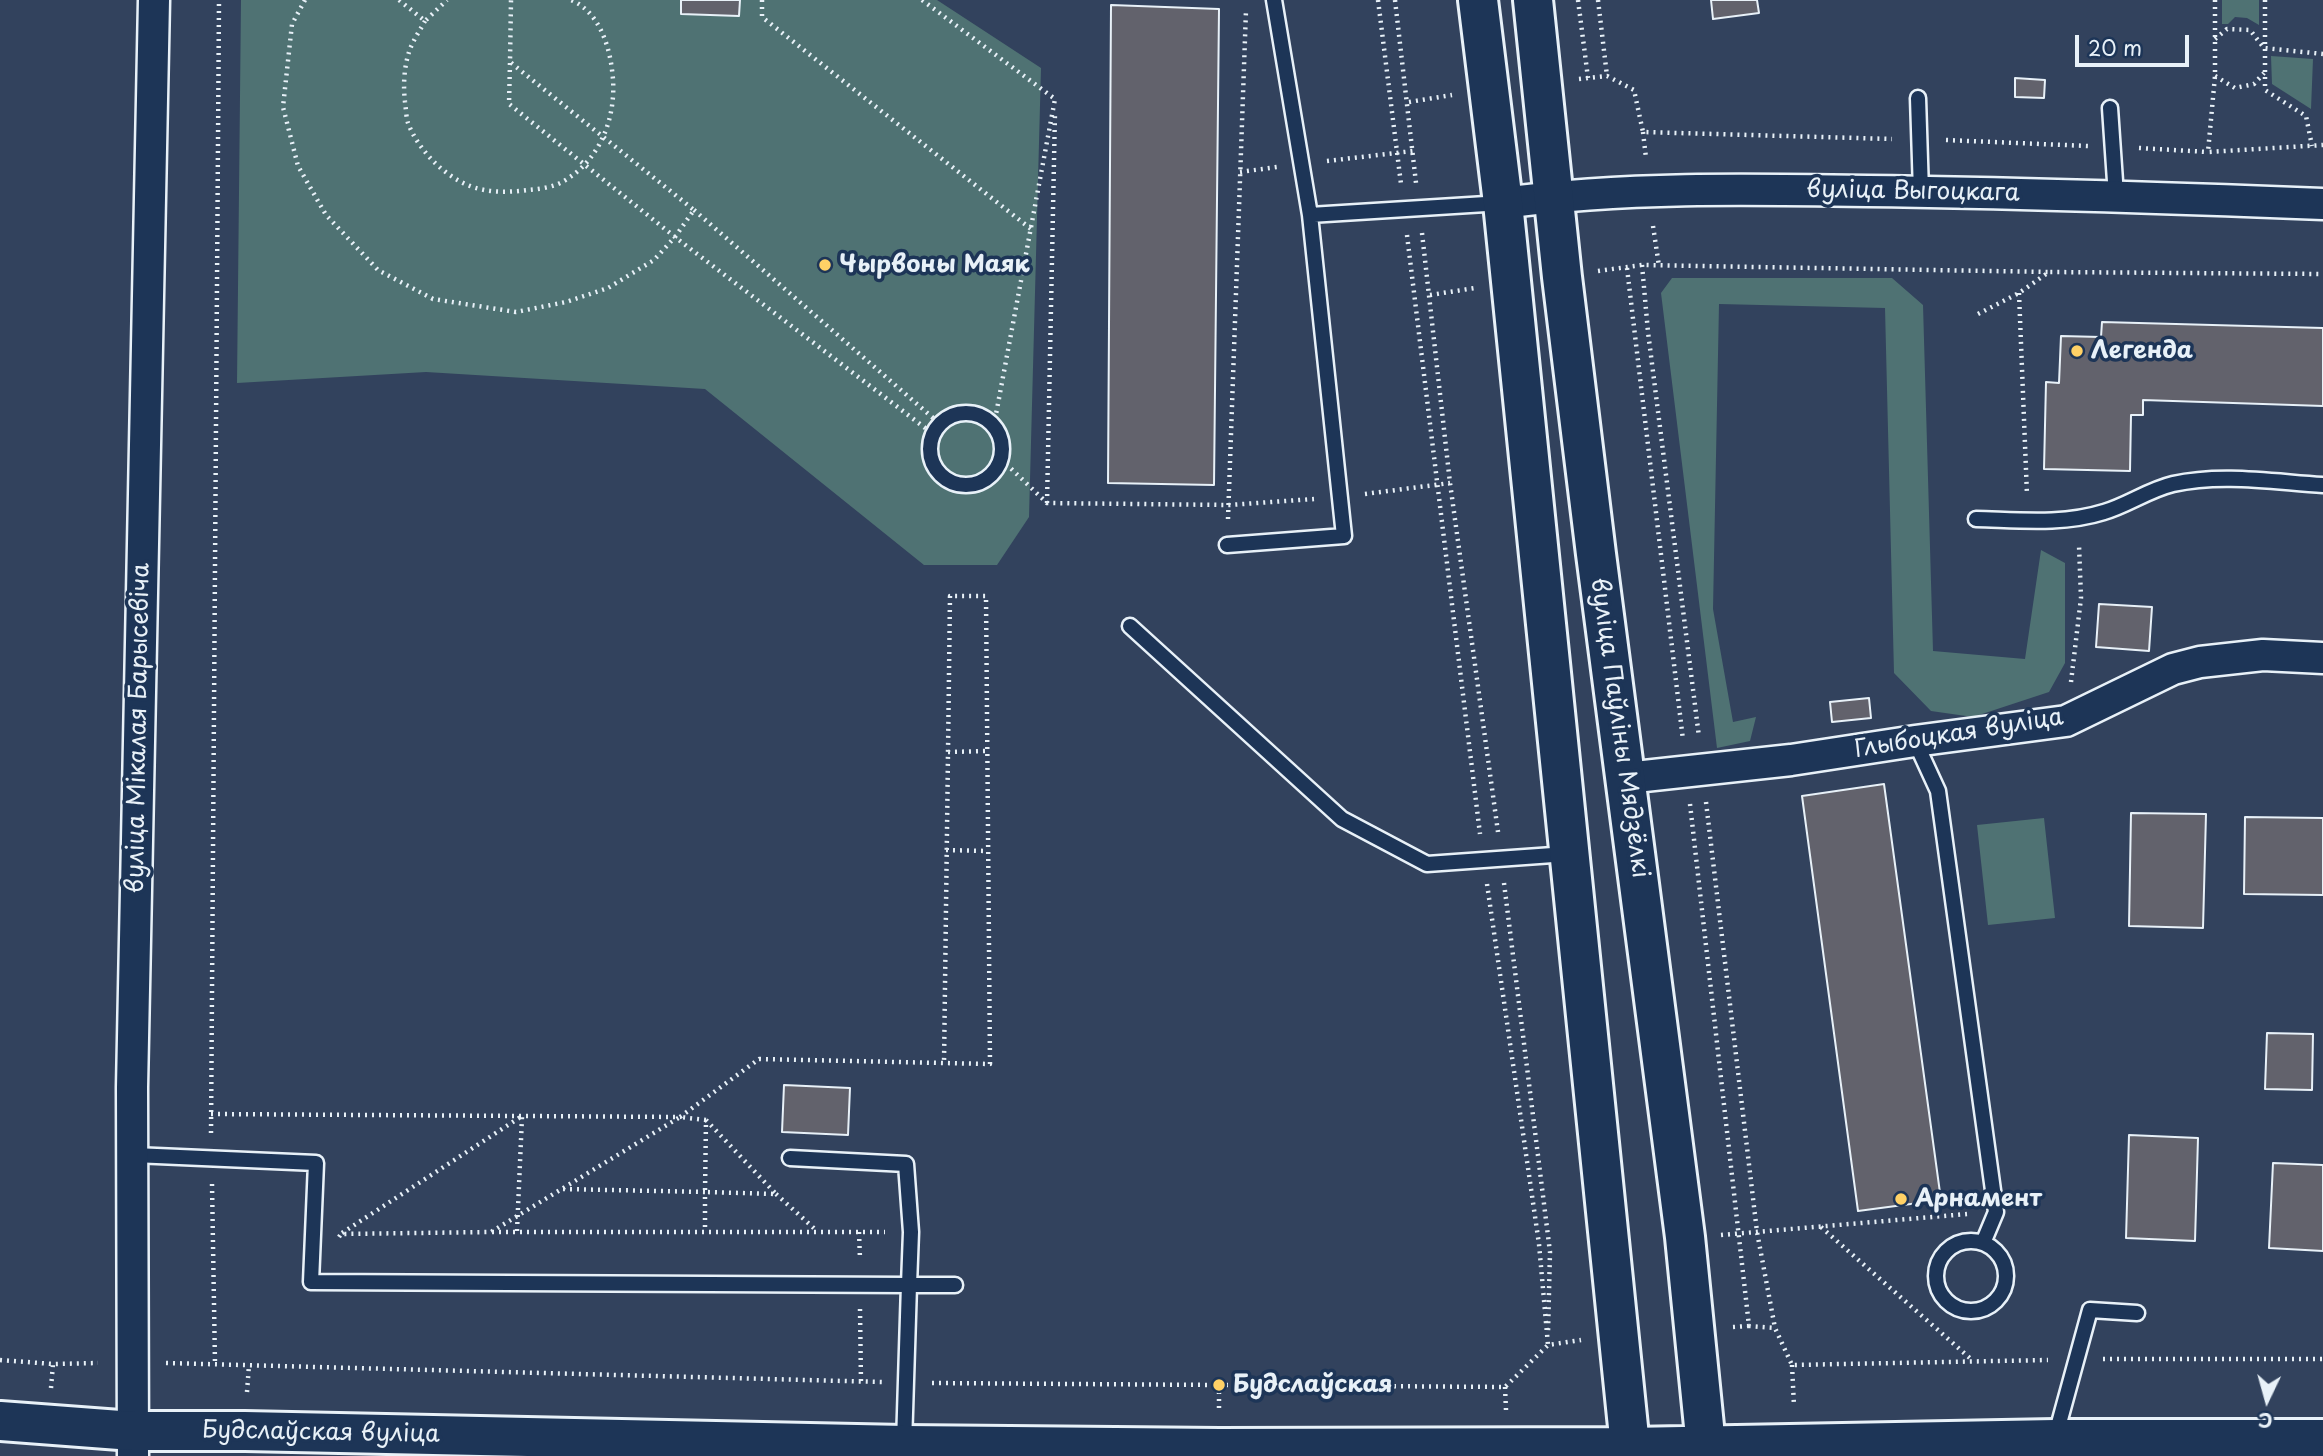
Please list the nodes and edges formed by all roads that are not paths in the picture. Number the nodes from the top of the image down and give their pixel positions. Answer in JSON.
{"nodes":[{"id":1,"x":154,"y":0,"type":"edge"},
{"id":2,"x":1274,"y":0,"type":"edge"},
{"id":3,"x":1478,"y":0,"type":"edge"},
{"id":4,"x":1533,"y":0,"type":"edge"},
{"id":5,"x":1918,"y":98,"type":"dead end"},
{"id":6,"x":2110,"y":108,"type":"dead end"},
{"id":7,"x":1921,"y":192,"type":"junction"},
{"id":8,"x":2116,"y":196,"type":"junction"},
{"id":9,"x":1554,"y":197,"type":"junction"},
{"id":10,"x":1503,"y":203,"type":"junction"},
{"id":11,"x":2323,"y":204,"type":"edge"},
{"id":12,"x":1310,"y":215,"type":"junction"},
{"id":13,"x":1001,"y":459,"type":"joint"},
{"id":14,"x":2323,"y":485,"type":"edge"},
{"id":15,"x":1976,"y":519,"type":"dead end"},
{"id":16,"x":1227,"y":545,"type":"road end"},
{"id":17,"x":1130,"y":626,"type":"dead end"},
{"id":18,"x":2323,"y":658,"type":"edge"},
{"id":19,"x":1915,"y":741,"type":"junction"},
{"id":20,"x":1626,"y":778,"type":"junction"},
{"id":21,"x":1568,"y":854,"type":"junction"},
{"id":22,"x":134,"y":1154,"type":"junction"},
{"id":23,"x":790,"y":1158,"type":"dead end"},
{"id":24,"x":1983,"y":1243,"type":"junction"},
{"id":25,"x":909,"y":1285,"type":"junction"},
{"id":26,"x":955,"y":1285,"type":"dead end"},
{"id":27,"x":2137,"y":1313,"type":"dead end"},
{"id":28,"x":0,"y":1421,"type":"edge"},
{"id":29,"x":2055,"y":1439,"type":"junction"},
{"id":30,"x":2323,"y":1439,"type":"edge"},
{"id":31,"x":133,"y":1444,"type":"edge"},
{"id":32,"x":904,"y":1450,"type":"edge"},
{"id":33,"x":1707,"y":1451,"type":"edge"},
{"id":34,"x":1631,"y":1452,"type":"edge"}],
"edges":[{"from":1,"to":22,"type":"street","name":"вуліца Мікалая Барысевіча"},
{"from":2,"to":12,"type":"lane"},
{"from":3,"to":10,"type":"street"},
{"from":4,"to":9,"type":"street","name":"вуліца Паўліны Мядзёлкі"},
{"from":5,"to":7,"type":"lane"},
{"from":6,"to":8,"type":"lane"},
{"from":7,"to":8,"type":"street","name":"вуліца Выгоцкага"},
{"from":7,"to":9,"type":"street","name":"вуліца Выгоцкага"},
{"from":8,"to":11,"type":"street","name":"вуліца Выгоцкага"},
{"from":9,"to":10,"type":"street","name":"вуліца Выгоцкага"},
{"from":9,"to":20,"type":"street","name":"вуліца Паўліны Мядзёлкі"},
{"from":10,"to":12,"type":"lane"},
{"from":10,"to":21,"type":"street"},
{"from":12,"to":16,"type":"lane"},
{"from":13,"to":13,"type":"lane"},
{"from":14,"to":15,"type":"lane"},
{"from":17,"to":21,"type":"lane"},
{"from":18,"to":19,"type":"street","name":"Глыбоцкая вуліца"},
{"from":19,"to":20,"type":"street","name":"Глыбоцкая вуліца"},
{"from":19,"to":24,"type":"lane"},
{"from":20,"to":33,"type":"street","name":"вуліца Паўліны Мядзёлкі"},
{"from":21,"to":34,"type":"street"},
{"from":22,"to":25,"type":"lane"},
{"from":22,"to":31,"type":"street","name":"вуліца Мікалая Барысевіча"},
{"from":23,"to":25,"type":"lane"},
{"from":24,"to":24,"type":"lane"},
{"from":25,"to":26,"type":"lane"},
{"from":25,"to":32,"type":"lane"},
{"from":27,"to":29,"type":"lane"},
{"from":28,"to":31,"type":"street","name":"Будслаўская вуліца"},
{"from":29,"to":30,"type":"street","name":"Будслаўская вуліца"},
{"from":29,"to":33,"type":"street","name":"Будслаўская вуліца"},
{"from":31,"to":32,"type":"street","name":"Будслаўская вуліца"},
{"from":32,"to":34,"type":"street","name":"Будслаўская вуліца"},
{"from":33,"to":34,"type":"street","name":"Будслаўская вуліца"}]}
